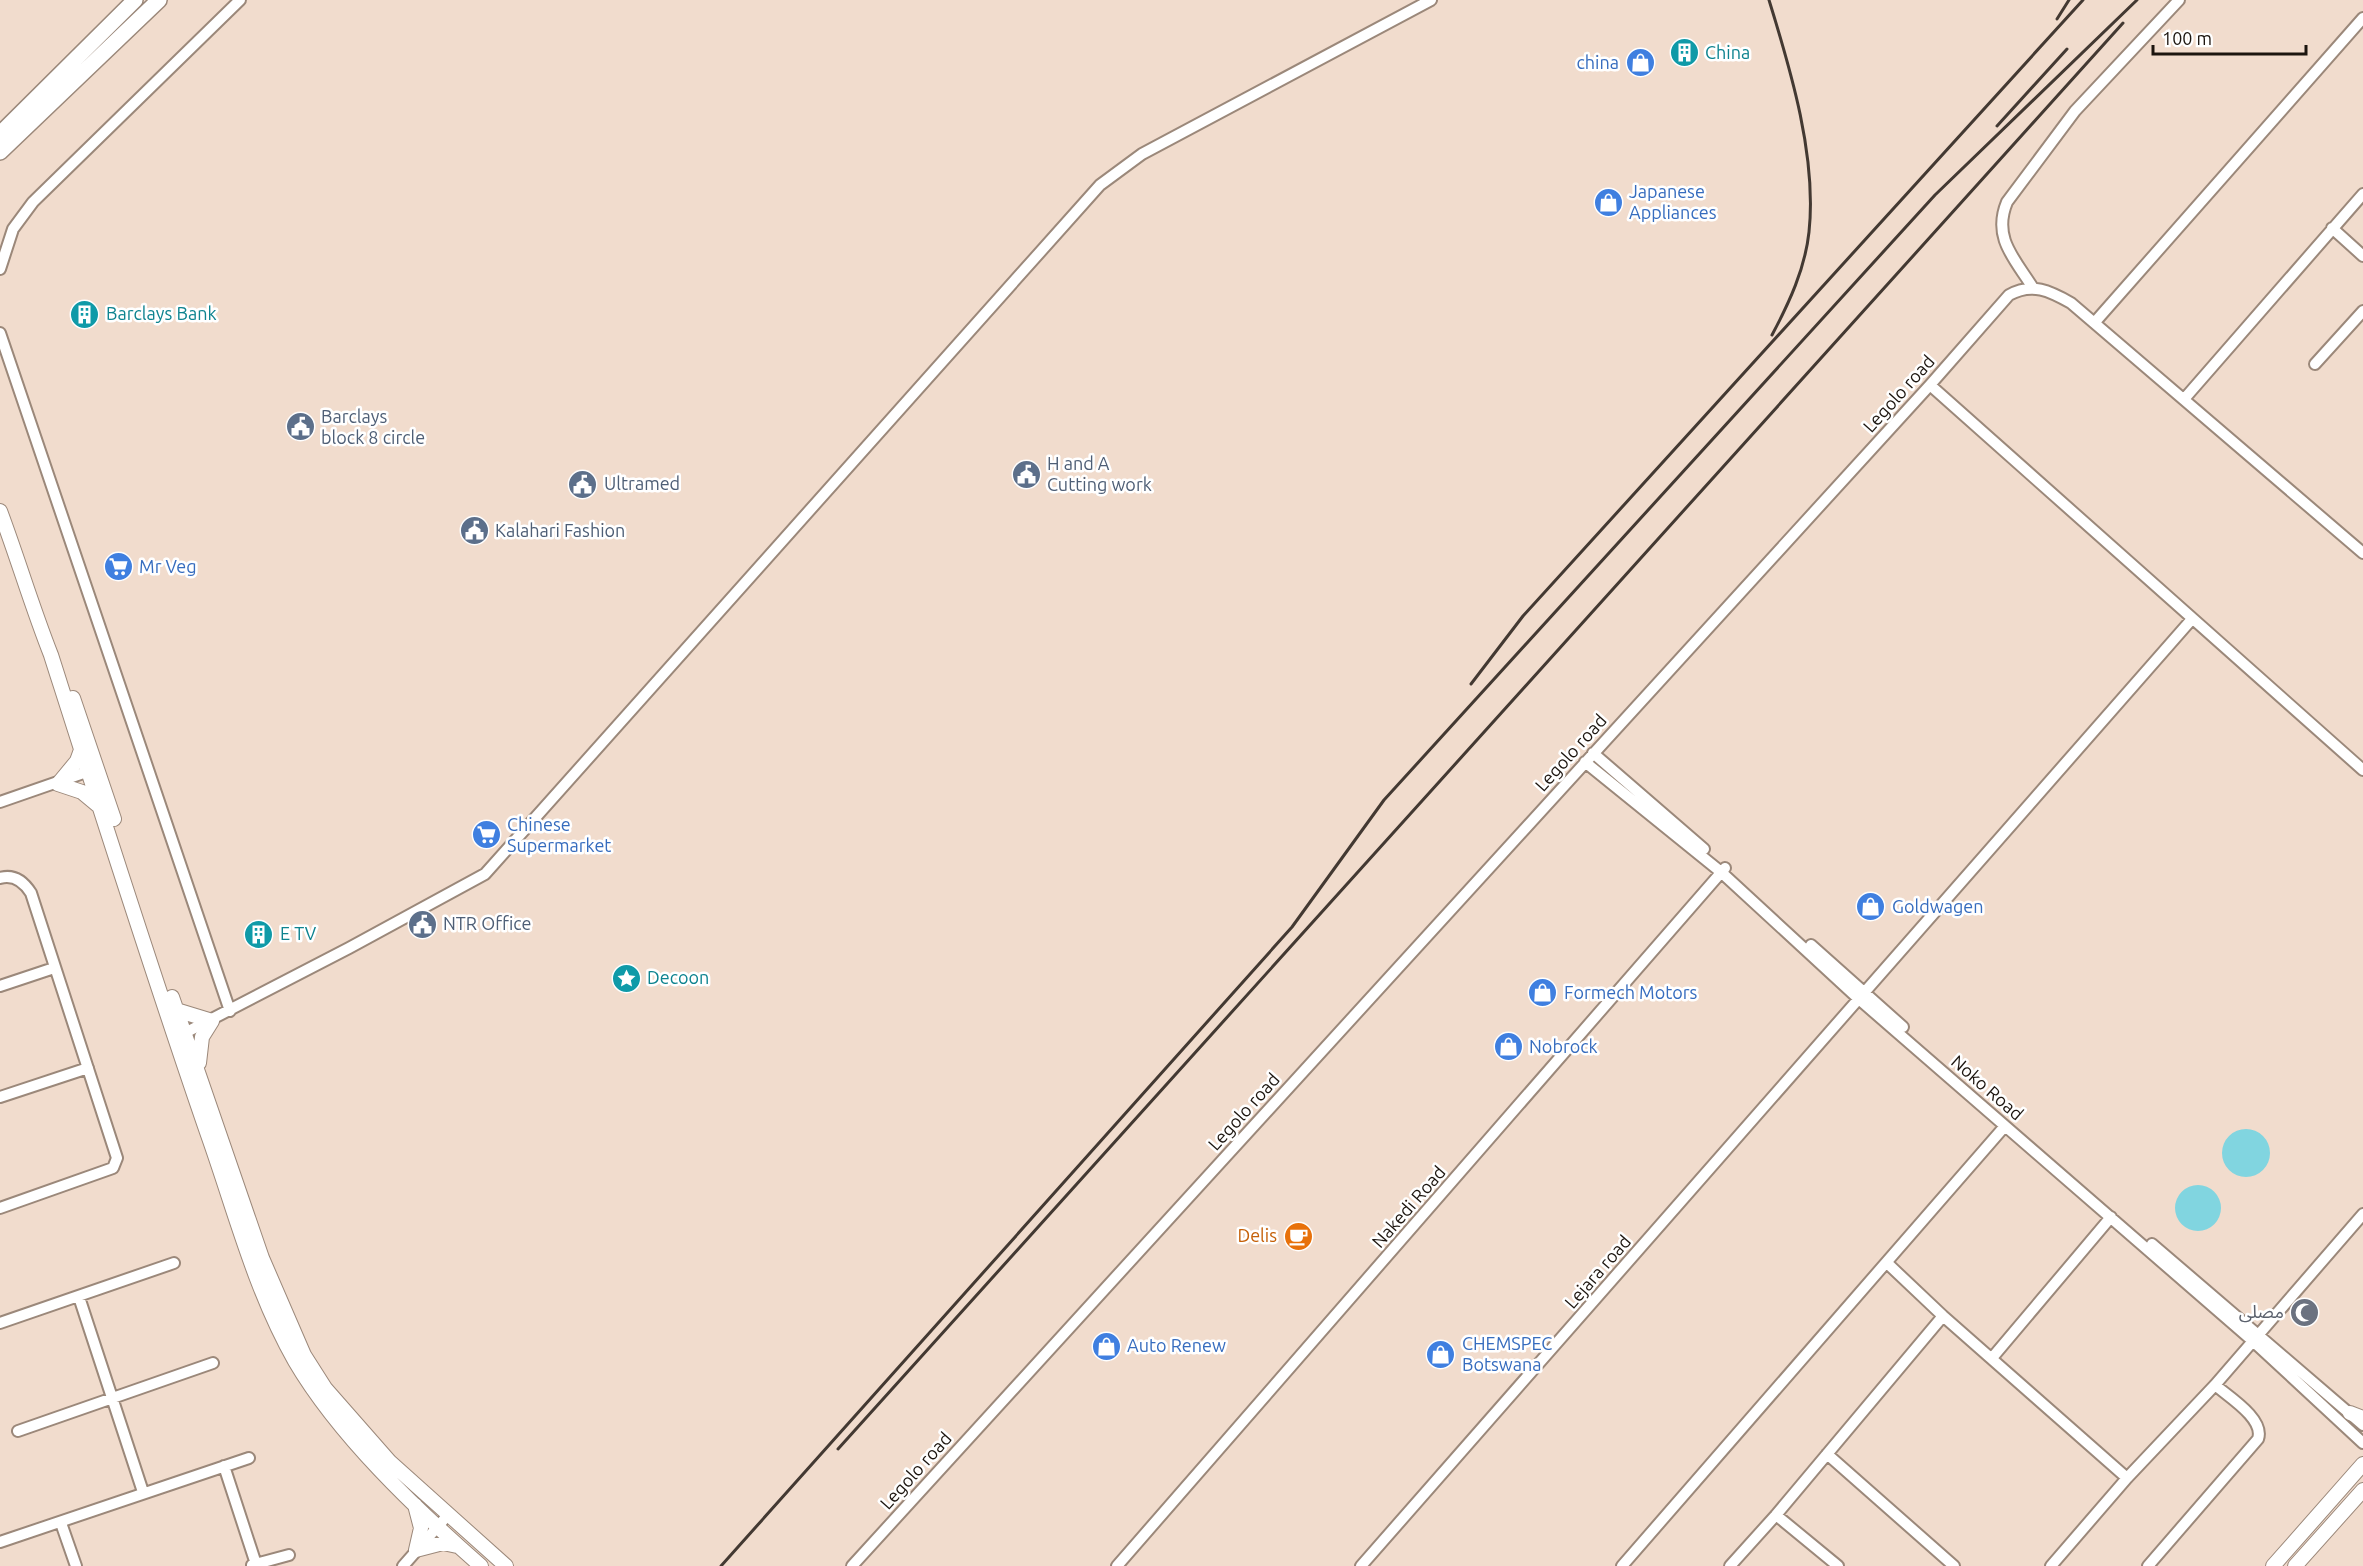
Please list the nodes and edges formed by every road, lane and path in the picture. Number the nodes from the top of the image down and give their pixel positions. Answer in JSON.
{"nodes":[{"id":1,"x":135,"y":0,"type":"edge"},
{"id":2,"x":159,"y":0,"type":"edge"},
{"id":3,"x":240,"y":0,"type":"edge"},
{"id":4,"x":1431,"y":0,"type":"edge"},
{"id":5,"x":2179,"y":0,"type":"edge"},
{"id":6,"x":2363,"y":18,"type":"edge"},
{"id":7,"x":0,"y":134,"type":"edge"},
{"id":8,"x":0,"y":152,"type":"edge"},
{"id":9,"x":2363,"y":194,"type":"edge"},
{"id":10,"x":2332,"y":228,"type":"junction"},
{"id":11,"x":2363,"y":256,"type":"edge"},
{"id":12,"x":0,"y":269,"type":"edge"},
{"id":13,"x":2033,"y":288,"type":"junction"},
{"id":14,"x":2363,"y":311,"type":"edge"},
{"id":15,"x":2095,"y":322,"type":"junction"},
{"id":16,"x":0,"y":333,"type":"edge"},
{"id":17,"x":2315,"y":364,"type":"dead end"},
{"id":18,"x":1930,"y":385,"type":"junction"},
{"id":19,"x":2185,"y":398,"type":"junction"},
{"id":20,"x":0,"y":511,"type":"edge"},
{"id":21,"x":2363,"y":553,"type":"edge"},
{"id":22,"x":23,"y":574,"type":"junction"},
{"id":23,"x":2192,"y":619,"type":"junction"},
{"id":24,"x":81,"y":750,"type":"junction"},
{"id":25,"x":1589,"y":757,"type":"junction"},
{"id":26,"x":92,"y":770,"type":"junction"},
{"id":27,"x":2363,"y":770,"type":"edge"},
{"id":28,"x":58,"y":784,"type":"junction"},
{"id":29,"x":0,"y":802,"type":"edge"},
{"id":30,"x":101,"y":808,"type":"junction"},
{"id":31,"x":1724,"y":870,"type":"junction"},
{"id":32,"x":0,"y":878,"type":"edge"},
{"id":33,"x":54,"y":968,"type":"junction"},
{"id":34,"x":0,"y":986,"type":"edge"},
{"id":35,"x":1862,"y":997,"type":"junction"},
{"id":36,"x":176,"y":1010,"type":"junction"},
{"id":37,"x":230,"y":1011,"type":"junction"},
{"id":38,"x":212,"y":1021,"type":"junction"},
{"id":39,"x":180,"y":1035,"type":"junction"},
{"id":40,"x":88,"y":1068,"type":"junction"},
{"id":41,"x":199,"y":1074,"type":"junction"},
{"id":42,"x":0,"y":1096,"type":"edge"},
{"id":43,"x":2005,"y":1126,"type":"junction"},
{"id":44,"x":0,"y":1208,"type":"edge"},
{"id":45,"x":2363,"y":1214,"type":"edge"},
{"id":46,"x":2111,"y":1217,"type":"junction"},
{"id":47,"x":174,"y":1263,"type":"dead end"},
{"id":48,"x":1887,"y":1263,"type":"junction"},
{"id":49,"x":79,"y":1297,"type":"junction"},
{"id":50,"x":270,"y":1299,"type":"junction"},
{"id":51,"x":1943,"y":1316,"type":"junction"},
{"id":52,"x":0,"y":1323,"type":"edge"},
{"id":53,"x":2257,"y":1337,"type":"junction"},
{"id":54,"x":1992,"y":1358,"type":"junction"},
{"id":55,"x":213,"y":1363,"type":"dead end"},
{"id":56,"x":2215,"y":1385,"type":"junction"},
{"id":57,"x":111,"y":1398,"type":"junction"},
{"id":58,"x":2357,"y":1416,"type":"edge"},
{"id":59,"x":2363,"y":1425,"type":"edge"},
{"id":60,"x":18,"y":1431,"type":"dead end"},
{"id":61,"x":2363,"y":1443,"type":"edge"},
{"id":62,"x":1827,"y":1454,"type":"junction"},
{"id":63,"x":249,"y":1458,"type":"dead end"},
{"id":64,"x":2363,"y":1464,"type":"edge"},
{"id":65,"x":224,"y":1466,"type":"junction"},
{"id":66,"x":2127,"y":1478,"type":"junction"},
{"id":67,"x":2363,"y":1490,"type":"edge"},
{"id":68,"x":143,"y":1492,"type":"junction"},
{"id":69,"x":414,"y":1502,"type":"junction"},
{"id":70,"x":1776,"y":1515,"type":"junction"},
{"id":71,"x":447,"y":1516,"type":"junction"},
{"id":72,"x":62,"y":1523,"type":"junction"},
{"id":73,"x":436,"y":1526,"type":"junction"},
{"id":74,"x":0,"y":1542,"type":"edge"},
{"id":75,"x":460,"y":1547,"type":"junction"},
{"id":76,"x":416,"y":1550,"type":"junction"},
{"id":77,"x":289,"y":1555,"type":"dead end"},
{"id":78,"x":253,"y":1565,"type":"edge"},
{"id":79,"x":76,"y":1566,"type":"edge"},
{"id":80,"x":403,"y":1566,"type":"edge"},
{"id":81,"x":481,"y":1566,"type":"edge"},
{"id":82,"x":506,"y":1566,"type":"edge"},
{"id":83,"x":852,"y":1566,"type":"edge"},
{"id":84,"x":1116,"y":1566,"type":"edge"},
{"id":85,"x":1361,"y":1566,"type":"edge"},
{"id":86,"x":1622,"y":1566,"type":"edge"},
{"id":87,"x":1730,"y":1566,"type":"edge"},
{"id":88,"x":1838,"y":1566,"type":"edge"},
{"id":89,"x":1954,"y":1566,"type":"edge"},
{"id":90,"x":2051,"y":1566,"type":"edge"},
{"id":91,"x":2148,"y":1566,"type":"edge"},
{"id":92,"x":2273,"y":1566,"type":"edge"},
{"id":93,"x":2295,"y":1566,"type":"edge"}],
"edges":[{"from":1,"to":7,"type":"highway"},
{"from":2,"to":8,"type":"highway"},
{"from":3,"to":12,"type":"street"},
{"from":4,"to":37,"type":"street"},
{"from":5,"to":13,"type":"street"},
{"from":6,"to":15,"type":"street"},
{"from":9,"to":10,"type":"street"},
{"from":10,"to":11,"type":"street"},
{"from":10,"to":19,"type":"street"},
{"from":13,"to":15,"type":"street"},
{"from":13,"to":18,"type":"street","name":"Legolo road"},
{"from":14,"to":17,"type":"street"},
{"from":15,"to":19,"type":"street"},
{"from":16,"to":37,"type":"street"},
{"from":18,"to":23,"type":"street"},
{"from":18,"to":25,"type":"street","name":"Legolo road"},
{"from":19,"to":21,"type":"street"},
{"from":20,"to":22,"type":"main road"},
{"from":22,"to":24,"type":"main road"},
{"from":22,"to":26,"type":"main road"},
{"from":23,"to":27,"type":"street"},
{"from":23,"to":35,"type":"street","name":"Lejara road"},
{"from":24,"to":26,"type":"main road"},
{"from":24,"to":28,"type":"main road"},
{"from":25,"to":31,"type":"street","name":"Noko Road"},
{"from":25,"to":83,"type":"street","name":"Legolo road"},
{"from":26,"to":28,"type":"street"},
{"from":26,"to":30,"type":"main road"},
{"from":26,"to":36,"type":"main road"},
{"from":28,"to":29,"type":"street"},
{"from":28,"to":30,"type":"main road"},
{"from":30,"to":39,"type":"main road"},
{"from":31,"to":35,"type":"street","name":"Noko Road"},
{"from":31,"to":84,"type":"street","name":"Nakedi Road"},
{"from":32,"to":33,"type":"street"},
{"from":33,"to":34,"type":"street"},
{"from":33,"to":40,"type":"street"},
{"from":35,"to":43,"type":"street","name":"Noko Road"},
{"from":35,"to":53,"type":"street"},
{"from":35,"to":85,"type":"street","name":"Lejara road"},
{"from":36,"to":38,"type":"main road"},
{"from":36,"to":39,"type":"main road"},
{"from":37,"to":38,"type":"street"},
{"from":38,"to":39,"type":"street"},
{"from":38,"to":41,"type":"main road"},
{"from":39,"to":41,"type":"main road"},
{"from":39,"to":50,"type":"main road"},
{"from":40,"to":42,"type":"street"},
{"from":40,"to":44,"type":"street"},
{"from":41,"to":50,"type":"main road"},
{"from":43,"to":46,"type":"street","name":"Noko Road"},
{"from":43,"to":48,"type":"street"},
{"from":45,"to":53,"type":"street"},
{"from":46,"to":53,"type":"street","name":"Noko Road"},
{"from":46,"to":54,"type":"street"},
{"from":47,"to":49,"type":"street"},
{"from":48,"to":51,"type":"street"},
{"from":48,"to":86,"type":"street"},
{"from":49,"to":52,"type":"street"},
{"from":49,"to":57,"type":"street"},
{"from":50,"to":69,"type":"main road"},
{"from":50,"to":71,"type":"main road"},
{"from":51,"to":54,"type":"street"},
{"from":51,"to":62,"type":"street"},
{"from":53,"to":56,"type":"street"},
{"from":53,"to":58,"type":"street"},
{"from":53,"to":61,"type":"street","name":"Noko Road"},
{"from":54,"to":66,"type":"street"},
{"from":55,"to":57,"type":"street"},
{"from":56,"to":66,"type":"street"},
{"from":56,"to":91,"type":"street"},
{"from":57,"to":60,"type":"street"},
{"from":57,"to":68,"type":"street"},
{"from":58,"to":59,"type":"street"},
{"from":62,"to":70,"type":"street"},
{"from":62,"to":89,"type":"street"},
{"from":63,"to":65,"type":"street"},
{"from":64,"to":92,"type":"main road"},
{"from":65,"to":68,"type":"street"},
{"from":65,"to":78,"type":"street"},
{"from":66,"to":90,"type":"street"},
{"from":67,"to":93,"type":"main road"},
{"from":68,"to":72,"type":"street"},
{"from":69,"to":73,"type":"main road"},
{"from":69,"to":76,"type":"main road"},
{"from":70,"to":87,"type":"street"},
{"from":70,"to":88,"type":"street"},
{"from":71,"to":73,"type":"street"},
{"from":71,"to":82,"type":"main road"},
{"from":72,"to":74,"type":"street"},
{"from":72,"to":79,"type":"street"},
{"from":73,"to":75,"type":"main road"},
{"from":73,"to":76,"type":"street"},
{"from":75,"to":76,"type":"main road"},
{"from":75,"to":81,"type":"main road"},
{"from":76,"to":80,"type":"street"},
{"from":77,"to":78,"type":"street"}]}
